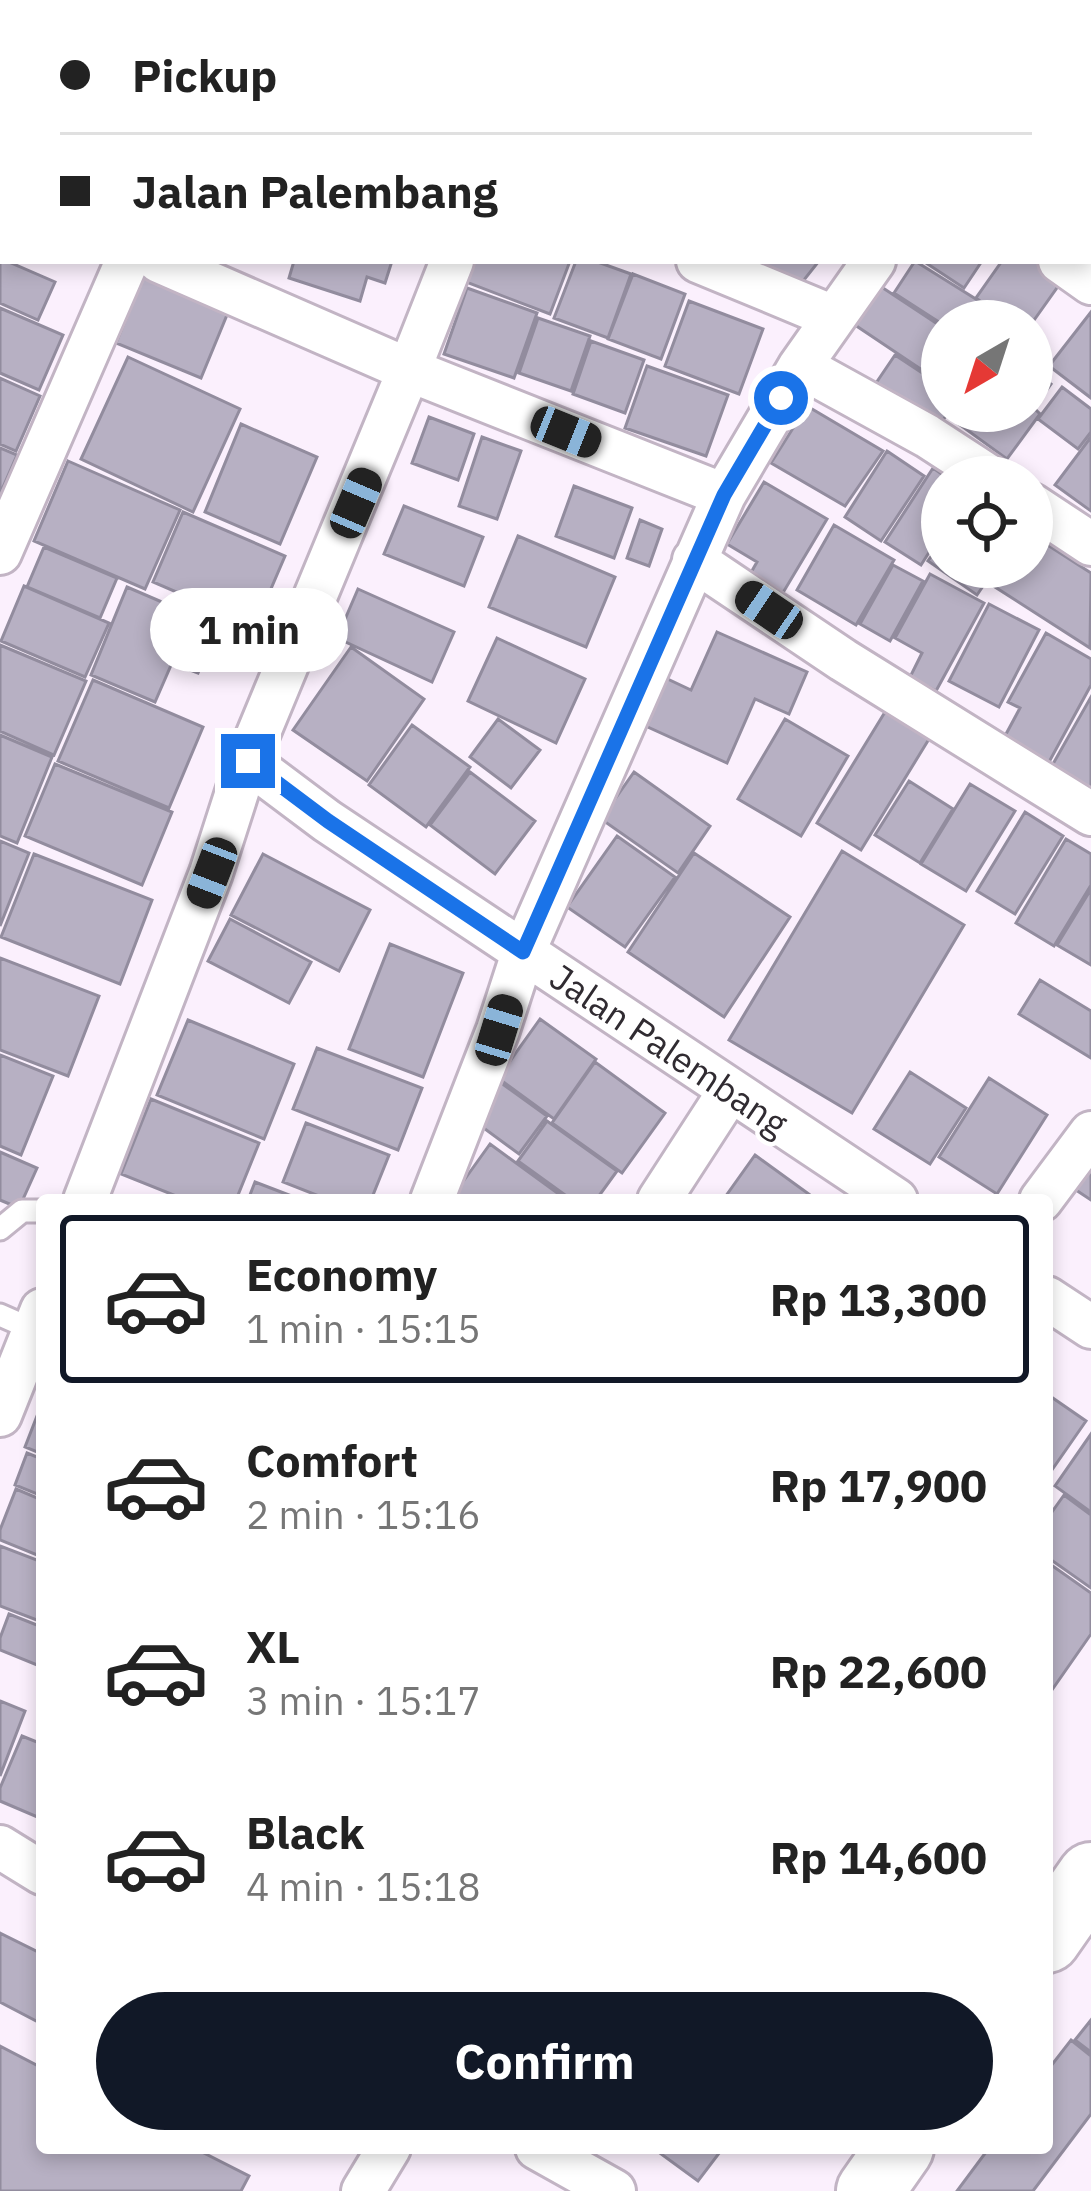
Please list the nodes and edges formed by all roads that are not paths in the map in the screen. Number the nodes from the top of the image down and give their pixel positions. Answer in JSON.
{"nodes":[{"id":1,"x":126,"y":264,"type":"edge"},
{"id":2,"x":166,"y":264,"type":"edge"},
{"id":3,"x":451,"y":264,"type":"edge"},
{"id":4,"x":705,"y":264,"type":"edge"},
{"id":5,"x":872,"y":264,"type":"edge"},
{"id":6,"x":1064,"y":264,"type":"edge"},
{"id":7,"x":1091,"y":283,"type":"edge"},
{"id":8,"x":833,"y":317,"type":"junction"},
{"id":9,"x":800,"y":366,"type":"junction"},
{"id":10,"x":410,"y":370,"type":"junction"},
{"id":11,"x":958,"y":456,"type":"edge"},
{"id":12,"x":724,"y":495,"type":"junction"},
{"id":13,"x":1053,"y":519,"type":"edge"},
{"id":14,"x":1091,"y":544,"type":"edge"},
{"id":15,"x":0,"y":554,"type":"edge"},
{"id":16,"x":694,"y":560,"type":"junction"},
{"id":17,"x":248,"y":761,"type":"junction"},
{"id":18,"x":1091,"y":814,"type":"edge"},
{"id":19,"x":523,"y":952,"type":"junction"},
{"id":20,"x":729,"y":1092,"type":"junction"},
{"id":21,"x":1091,"y":1133,"type":"edge"},
{"id":22,"x":88,"y":1194,"type":"edge"},
{"id":23,"x":434,"y":1194,"type":"edge"},
{"id":24,"x":663,"y":1194,"type":"edge"},
{"id":25,"x":887,"y":1194,"type":"edge"},
{"id":26,"x":1045,"y":1194,"type":"edge"},
{"id":27,"x":36,"y":1210,"type":"edge"},
{"id":28,"x":0,"y":1229,"type":"edge"},
{"id":29,"x":1053,"y":1302,"type":"edge"},
{"id":30,"x":25,"y":1318,"type":"edge"},
{"id":31,"x":1091,"y":1327,"type":"edge"},
{"id":32,"x":0,"y":1415,"type":"edge"},
{"id":33,"x":0,"y":1847,"type":"edge"},
{"id":34,"x":36,"y":1869,"type":"edge"},
{"id":35,"x":1091,"y":1876,"type":"edge"},
{"id":36,"x":1053,"y":1930,"type":"edge"},
{"id":37,"x":385,"y":2154,"type":"edge"},
{"id":38,"x":548,"y":2154,"type":"edge"},
{"id":39,"x":896,"y":2154,"type":"edge"},
{"id":40,"x":363,"y":2191,"type":"edge"},
{"id":41,"x":614,"y":2191,"type":"edge"},
{"id":42,"x":870,"y":2191,"type":"edge"}],
"edges":[{"from":1,"to":15,"type":"street"},
{"from":2,"to":10,"type":"street"},
{"from":3,"to":10,"type":"street"},
{"from":4,"to":8,"type":"street"},
{"from":5,"to":8,"type":"street"},
{"from":6,"to":7,"type":"street"},
{"from":8,"to":9,"type":"street"},
{"from":9,"to":11,"type":"street"},
{"from":9,"to":12,"type":"street"},
{"from":10,"to":12,"type":"street"},
{"from":10,"to":17,"type":"street"},
{"from":12,"to":16,"type":"street"},
{"from":13,"to":14,"type":"street"},
{"from":16,"to":18,"type":"street"},
{"from":16,"to":19,"type":"street"},
{"from":17,"to":19,"type":"street","name":"Jalan Palembang"},
{"from":17,"to":22,"type":"street"},
{"from":19,"to":20,"type":"street","name":"Jalan Palembang"},
{"from":19,"to":23,"type":"street"},
{"from":20,"to":24,"type":"street"},
{"from":20,"to":25,"type":"street","name":"Jalan Palembang"},
{"from":21,"to":26,"type":"street"},
{"from":27,"to":28,"type":"lane"},
{"from":29,"to":31,"type":"street"},
{"from":30,"to":32,"type":"street"},
{"from":33,"to":34,"type":"street"},
{"from":35,"to":36,"type":"main road"},
{"from":37,"to":40,"type":"street"},
{"from":38,"to":41,"type":"street"},
{"from":39,"to":42,"type":"main road"}]}
